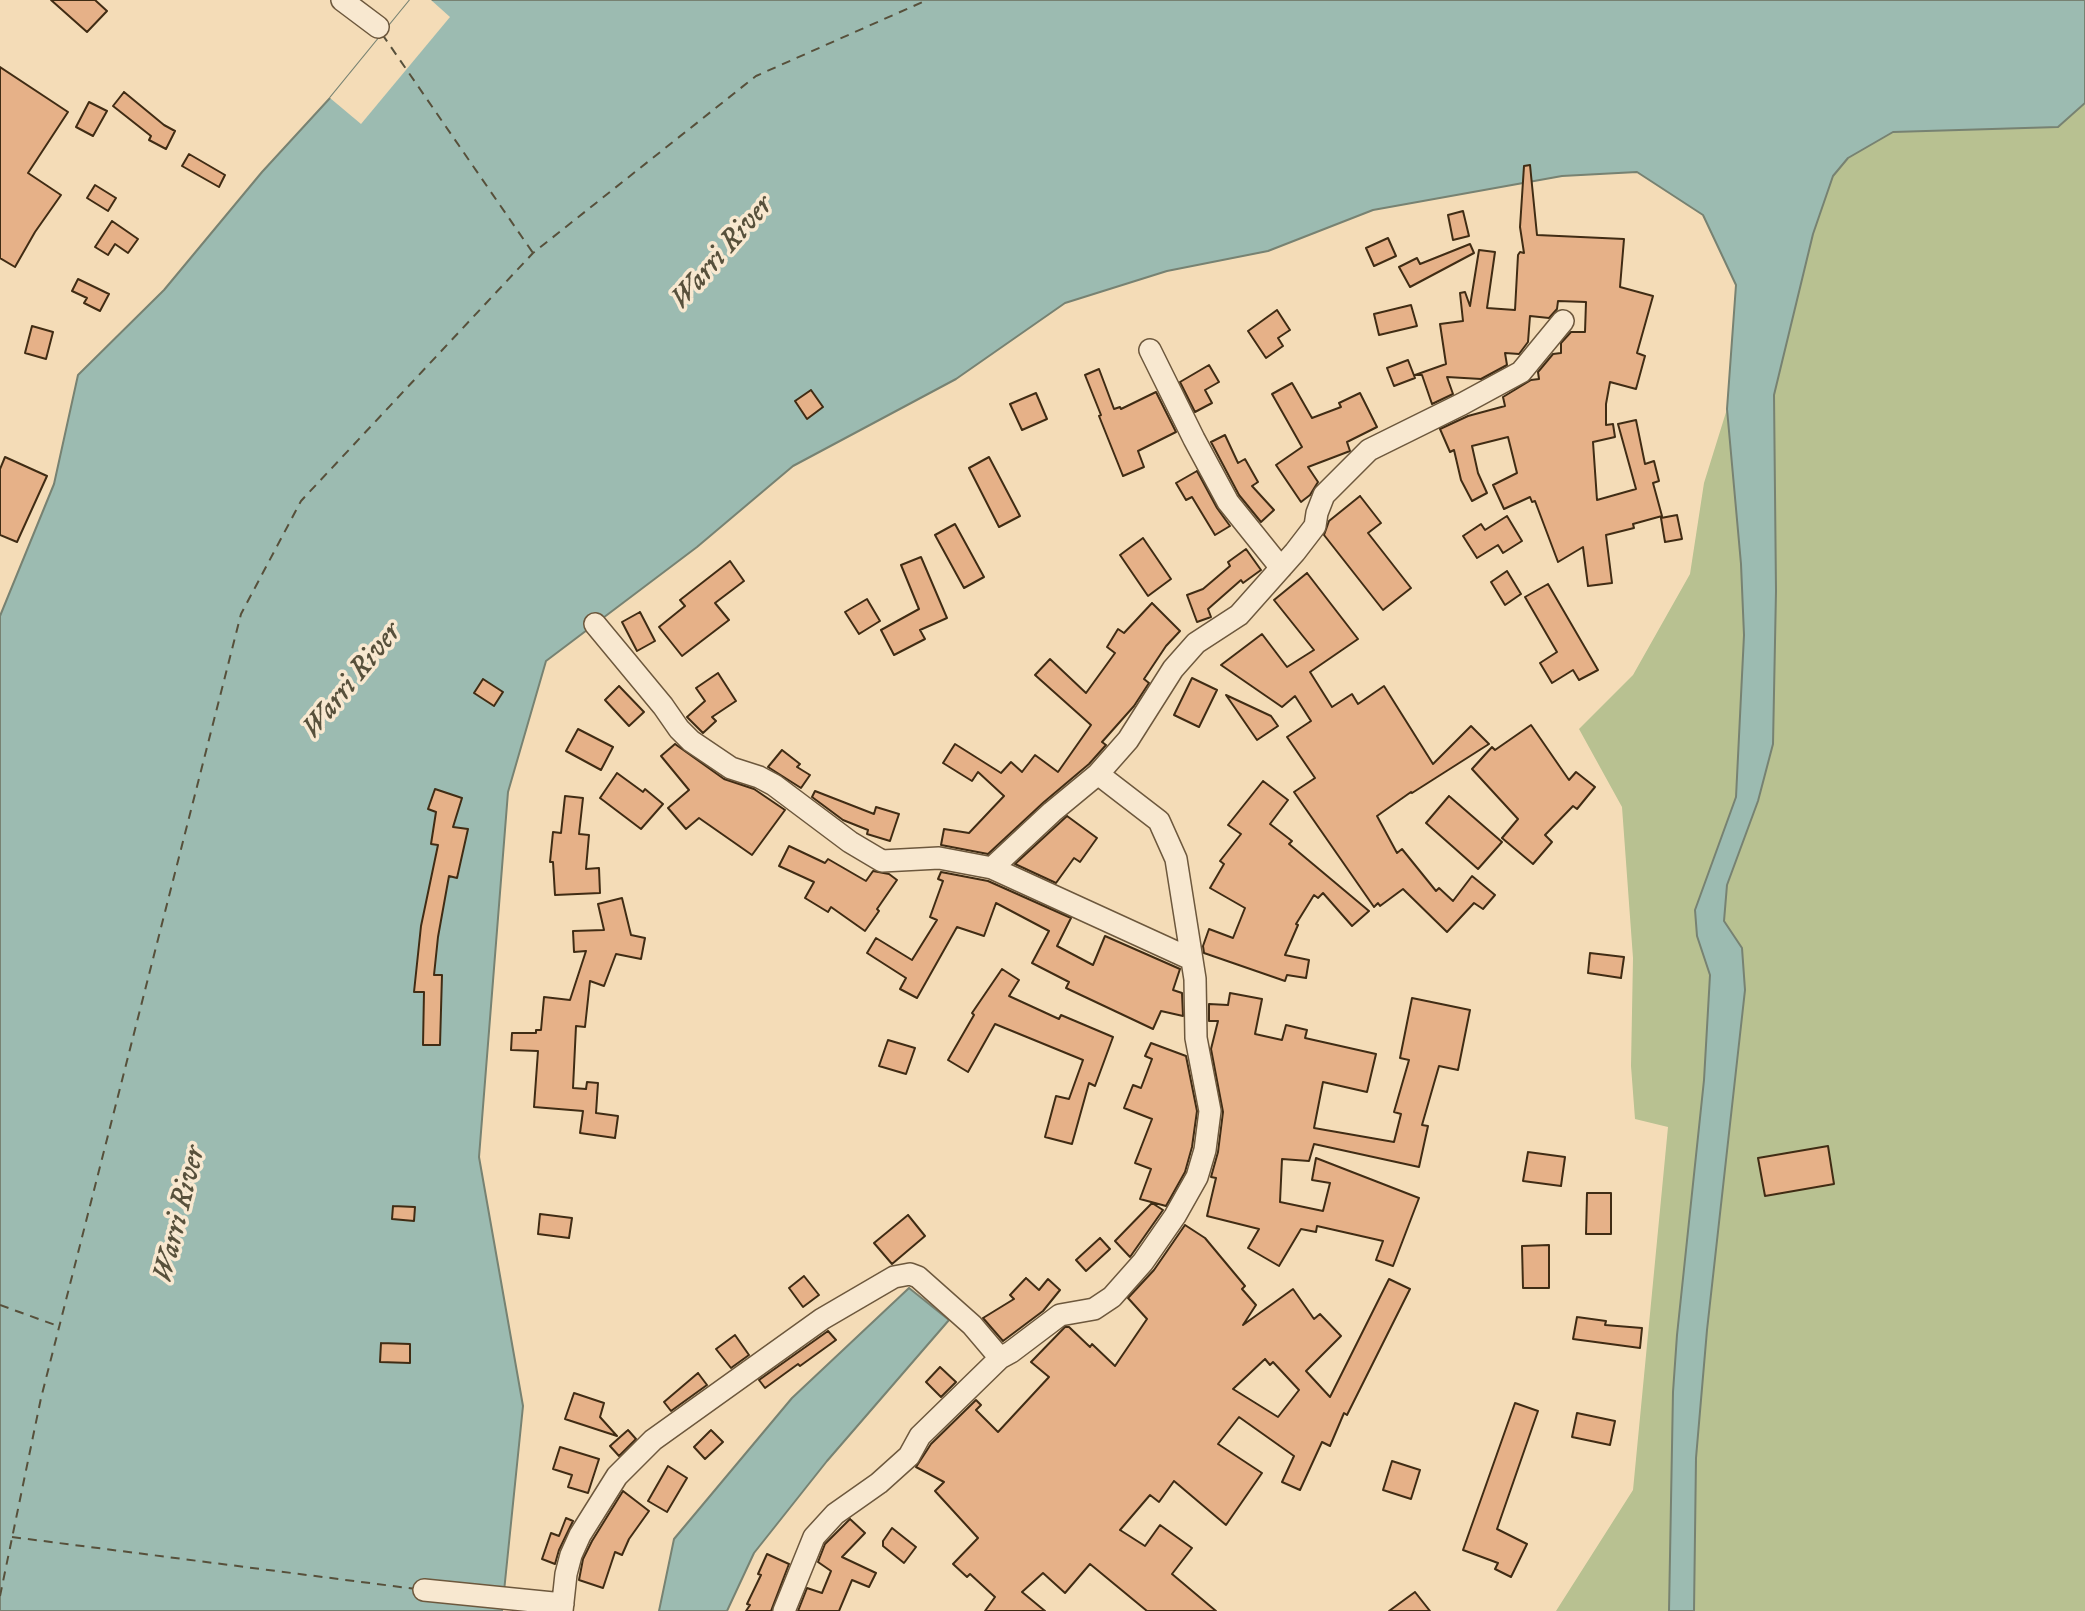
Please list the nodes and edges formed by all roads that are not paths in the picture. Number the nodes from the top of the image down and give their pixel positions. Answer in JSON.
{"nodes":[{"id":1,"x":342,"y":0,"type":"edge"},
{"id":2,"x":377,"y":27,"type":"dead end"},
{"id":3,"x":1563,"y":321,"type":"dead end"},
{"id":4,"x":1150,"y":350,"type":"dead end"},
{"id":5,"x":1281,"y":568,"type":"junction"},
{"id":6,"x":595,"y":624,"type":"dead end"},
{"id":7,"x":1098,"y":774,"type":"junction"},
{"id":8,"x":992,"y":867,"type":"junction"},
{"id":9,"x":1191,"y":959,"type":"junction"},
{"id":10,"x":1000,"y":1358,"type":"junction"},
{"id":11,"x":424,"y":1590,"type":"dead end"},
{"id":12,"x":562,"y":1608,"type":"edge"},
{"id":13,"x":785,"y":1611,"type":"edge"}],
"edges":[{"from":1,"to":2,"type":"street"},
{"from":3,"to":5,"type":"street"},
{"from":4,"to":5,"type":"street"},
{"from":5,"to":7,"type":"street"},
{"from":6,"to":8,"type":"street"},
{"from":7,"to":8,"type":"street"},
{"from":7,"to":9,"type":"street"},
{"from":8,"to":9,"type":"street"},
{"from":9,"to":10,"type":"street"},
{"from":10,"to":12,"type":"street"},
{"from":10,"to":13,"type":"street"},
{"from":11,"to":12,"type":"street"}]}
